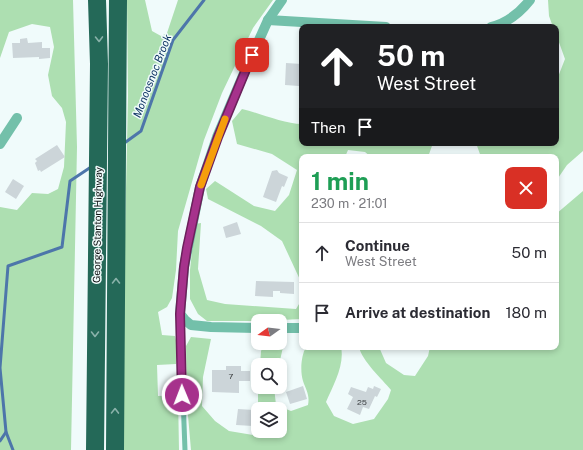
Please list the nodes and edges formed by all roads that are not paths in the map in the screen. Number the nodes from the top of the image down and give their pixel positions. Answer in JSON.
{"nodes":[{"id":1,"x":97,"y":0,"type":"edge"},
{"id":2,"x":118,"y":0,"type":"edge"},
{"id":3,"x":282,"y":0,"type":"edge"},
{"id":4,"x":530,"y":0,"type":"edge"},
{"id":5,"x":268,"y":20,"type":"junction"},
{"id":6,"x":335,"y":24,"type":"edge"},
{"id":7,"x":499,"y":24,"type":"edge"},
{"id":8,"x":17,"y":118,"type":"dead end"},
{"id":9,"x":0,"y":144,"type":"edge"},
{"id":10,"x":180,"y":314,"type":"junction"},
{"id":11,"x":251,"y":328,"type":"edge"},
{"id":12,"x":287,"y":328,"type":"edge"},
{"id":13,"x":299,"y":328,"type":"edge"},
{"id":14,"x":95,"y":450,"type":"edge"},
{"id":15,"x":115,"y":450,"type":"edge"},
{"id":16,"x":185,"y":450,"type":"edge"}],
"edges":[{"from":1,"to":14,"type":"highway","name":"George Stanton Highway","one_way":true},
{"from":15,"to":2,"type":"highway","name":"George Stanton Highway","one_way":true},
{"from":3,"to":5,"type":"street"},
{"from":4,"to":7,"type":"street"},
{"from":5,"to":6,"type":"street"},
{"from":5,"to":10,"type":"street"},
{"from":8,"to":9,"type":"street"},
{"from":10,"to":11,"type":"street"},
{"from":10,"to":16,"type":"lane"},
{"from":12,"to":13,"type":"street"}]}
